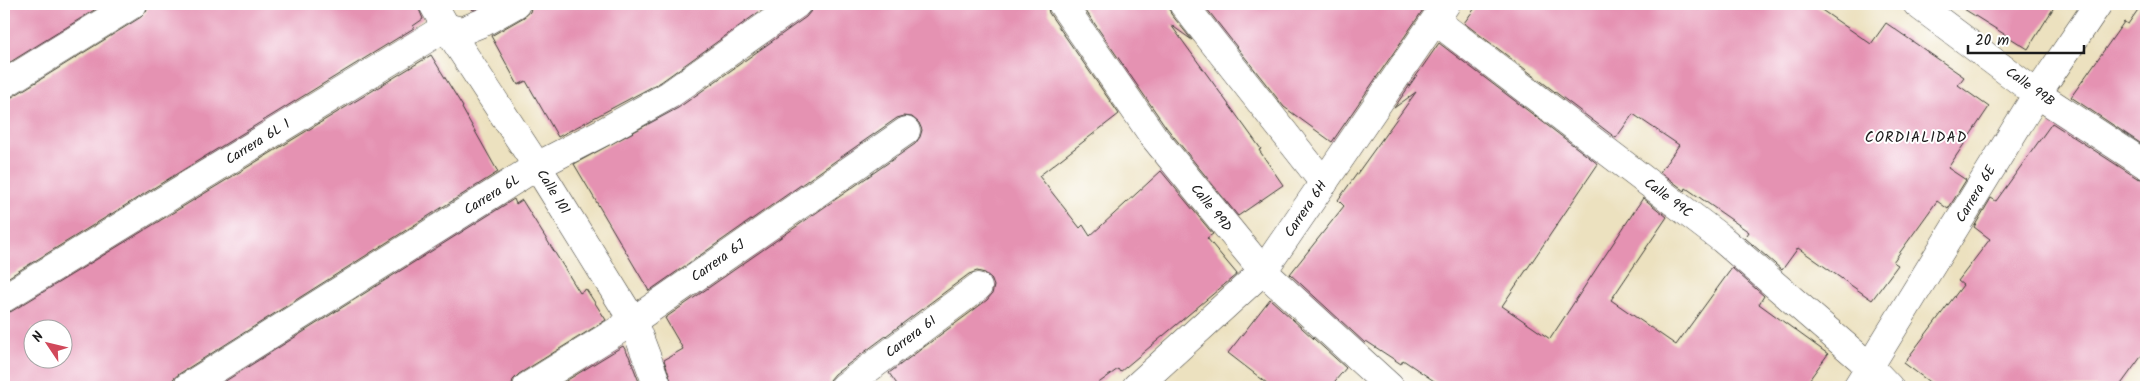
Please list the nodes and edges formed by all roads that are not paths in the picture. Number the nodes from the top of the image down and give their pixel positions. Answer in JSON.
{"nodes":[{"id":1,"x":133,"y":4,"type":"edge"},
{"id":2,"x":516,"y":4,"type":"edge"},
{"id":3,"x":797,"y":4,"type":"edge"},
{"id":4,"x":1062,"y":4,"type":"edge"},
{"id":5,"x":1183,"y":4,"type":"edge"},
{"id":6,"x":1917,"y":4,"type":"edge"},
{"id":7,"x":2098,"y":4,"type":"edge"},
{"id":8,"x":1441,"y":12,"type":"edge"},
{"id":9,"x":439,"y":15,"type":"edge"},
{"id":10,"x":4,"y":84,"type":"edge"},
{"id":11,"x":2037,"y":94,"type":"junction"},
{"id":12,"x":906,"y":130,"type":"dead end"},
{"id":13,"x":2146,"y":165,"type":"edge"},
{"id":14,"x":537,"y":166,"type":"junction"},
{"id":15,"x":1324,"y":183,"type":"junction"},
{"id":16,"x":1263,"y":271,"type":"junction"},
{"id":17,"x":978,"y":287,"type":"dead end"},
{"id":18,"x":4,"y":298,"type":"edge"},
{"id":19,"x":633,"y":321,"type":"junction"},
{"id":20,"x":1864,"y":377,"type":"edge"},
{"id":21,"x":187,"y":387,"type":"edge"},
{"id":22,"x":527,"y":387,"type":"edge"},
{"id":23,"x":658,"y":387,"type":"edge"},
{"id":24,"x":844,"y":387,"type":"edge"},
{"id":25,"x":1136,"y":387,"type":"edge"},
{"id":26,"x":1390,"y":387,"type":"edge"},
{"id":27,"x":1889,"y":387,"type":"edge"}],
"edges":[{"from":1,"to":10,"type":"street"},
{"from":2,"to":9,"type":"street"},
{"from":3,"to":14,"type":"street","name":"Carrera 6L"},
{"from":4,"to":16,"type":"street","name":"Calle 99D"},
{"from":5,"to":15,"type":"street"},
{"from":6,"to":11,"type":"street","name":"Calle 99B"},
{"from":7,"to":11,"type":"street","name":"Carrera 6E"},
{"from":8,"to":15,"type":"street","name":"Carrera 6H"},
{"from":8,"to":20,"type":"street","name":"Calle 99C"},
{"from":9,"to":14,"type":"street","name":"Calle 101"},
{"from":9,"to":18,"type":"street","name":"Carrera 6L 1"},
{"from":11,"to":13,"type":"street","name":"Calle 99B"},
{"from":11,"to":20,"type":"street","name":"Carrera 6E"},
{"from":12,"to":19,"type":"street","name":"Carrera 6J"},
{"from":14,"to":19,"type":"street","name":"Calle 101"},
{"from":14,"to":21,"type":"street","name":"Carrera 6L"},
{"from":15,"to":16,"type":"street","name":"Carrera 6H"},
{"from":16,"to":25,"type":"street","name":"Carrera 6H"},
{"from":16,"to":26,"type":"street","name":"Calle 99D"},
{"from":17,"to":24,"type":"street","name":"Carrera 6I"},
{"from":19,"to":22,"type":"street","name":"Carrera 6J"},
{"from":19,"to":23,"type":"street","name":"Calle 101"},
{"from":20,"to":27,"type":"street","name":"Calle 99C"}]}
